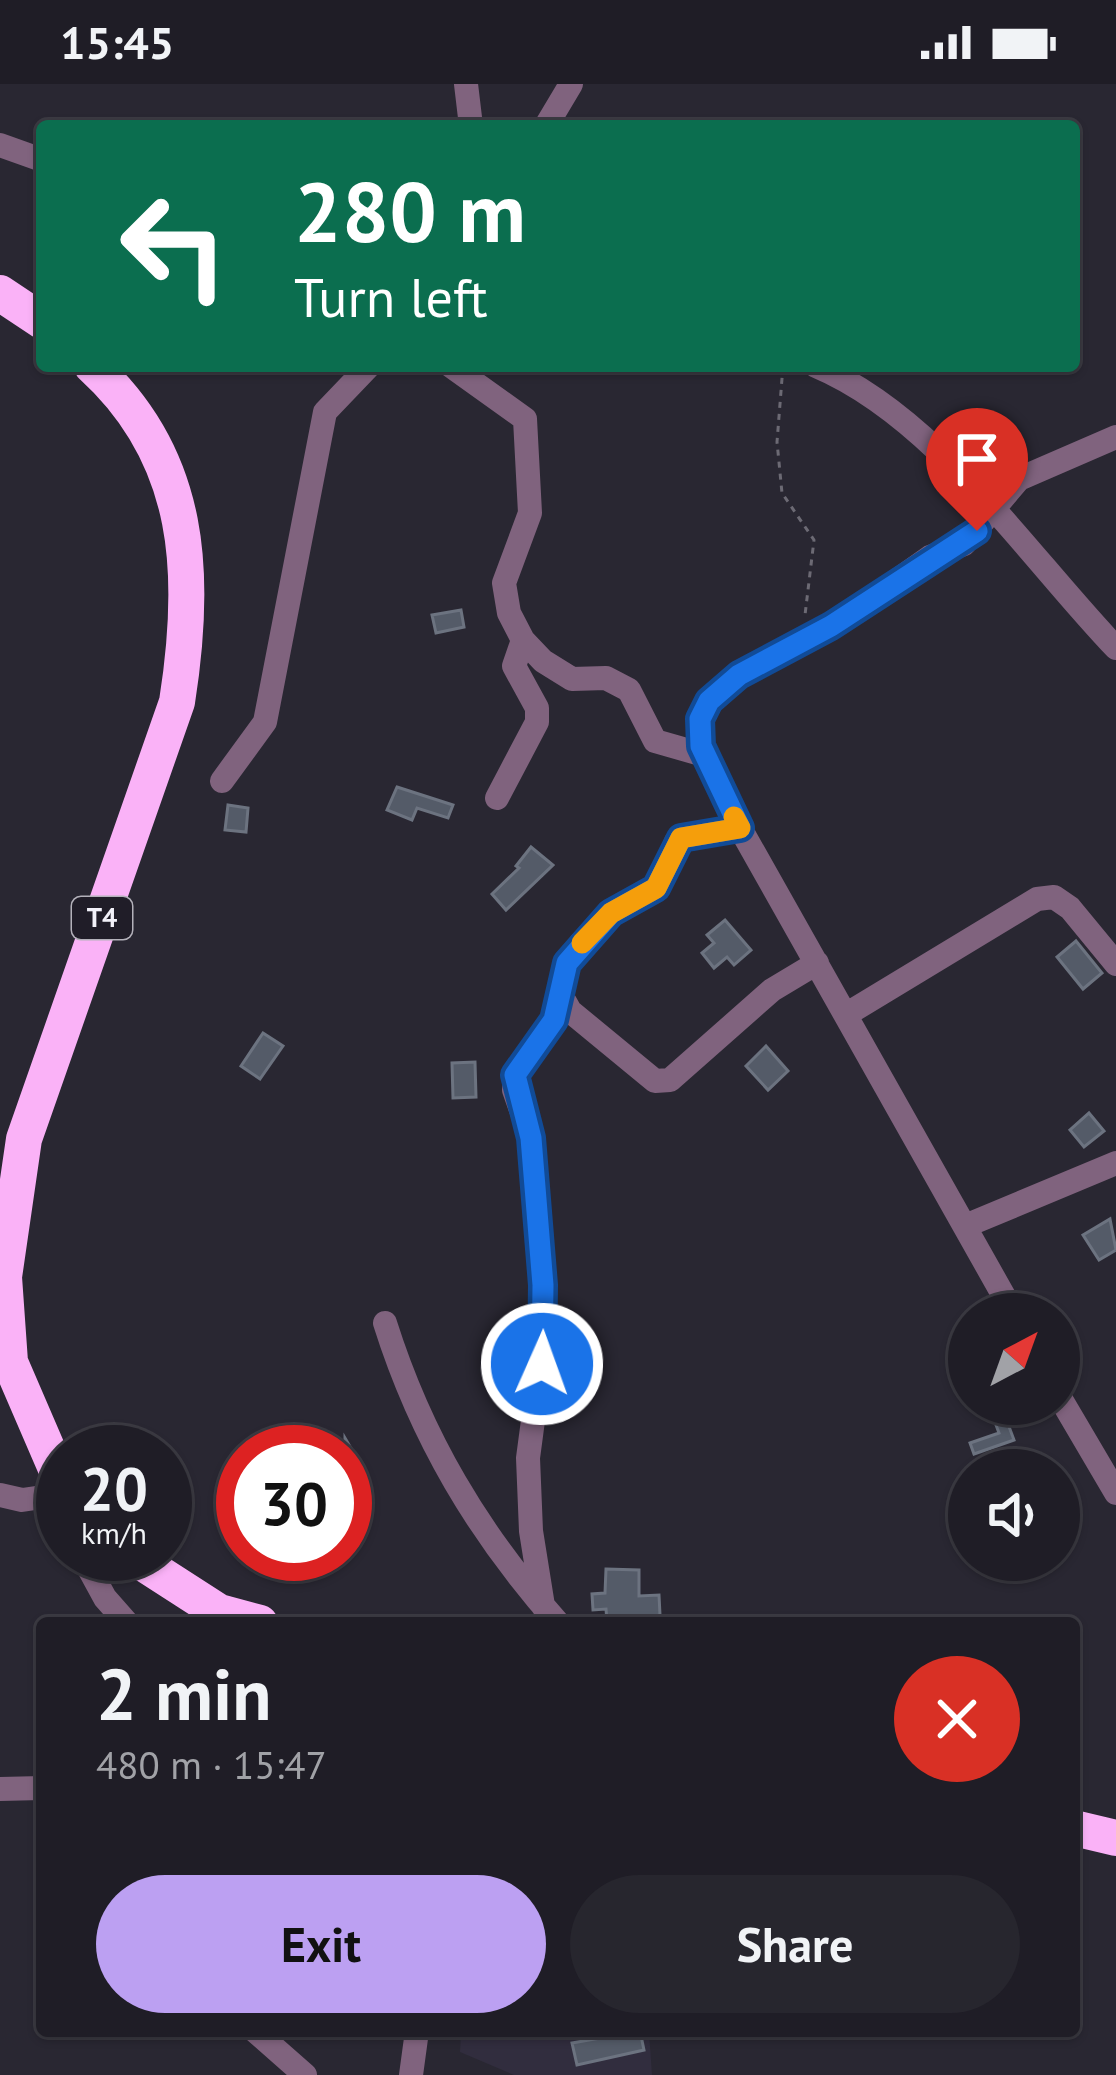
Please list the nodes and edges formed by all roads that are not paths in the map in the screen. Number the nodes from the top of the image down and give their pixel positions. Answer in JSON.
{"nodes":[{"id":1,"x":466,"y":84,"type":"edge"},
{"id":2,"x":571,"y":84,"type":"edge"},
{"id":3,"x":470,"y":120,"type":"edge"},
{"id":4,"x":550,"y":120,"type":"edge"},
{"id":5,"x":0,"y":145,"type":"edge"},
{"id":6,"x":36,"y":158,"type":"edge"},
{"id":7,"x":99,"y":372,"type":"edge"},
{"id":8,"x":363,"y":372,"type":"edge"},
{"id":9,"x":460,"y":372,"type":"edge"},
{"id":10,"x":831,"y":372,"type":"edge"},
{"id":11,"x":1116,"y":437,"type":"edge"},
{"id":12,"x":994,"y":514,"type":"junction"},
{"id":13,"x":523,"y":640,"type":"junction"},
{"id":14,"x":1116,"y":648,"type":"edge"},
{"id":15,"x":704,"y":755,"type":"junction"},
{"id":16,"x":222,"y":781,"type":"dead end"},
{"id":17,"x":497,"y":798,"type":"dead end"},
{"id":18,"x":740,"y":828,"type":"junction"},
{"id":19,"x":817,"y":963,"type":"junction"},
{"id":20,"x":1116,"y":964,"type":"edge"},
{"id":21,"x":561,"y":995,"type":"junction"},
{"id":22,"x":847,"y":1013,"type":"junction"},
{"id":23,"x":1116,"y":1163,"type":"edge"},
{"id":24,"x":965,"y":1226,"type":"junction"},
{"id":25,"x":1002,"y":1293,"type":"edge"},
{"id":26,"x":386,"y":1323,"type":"dead end"},
{"id":27,"x":37,"y":1425,"type":"edge"},
{"id":28,"x":1076,"y":1425,"type":"edge"},
{"id":29,"x":1116,"y":1493,"type":"edge"},
{"id":30,"x":0,"y":1495,"type":"edge"},
{"id":31,"x":36,"y":1498,"type":"edge"},
{"id":32,"x":96,"y":1581,"type":"edge"},
{"id":33,"x":171,"y":1581,"type":"edge"},
{"id":34,"x":551,"y":1615,"type":"edge"},
{"id":35,"x":122,"y":1617,"type":"edge"},
{"id":36,"x":238,"y":1617,"type":"edge"},
{"id":37,"x":36,"y":1788,"type":"edge"},
{"id":38,"x":0,"y":1789,"type":"edge"},
{"id":39,"x":1080,"y":1829,"type":"edge"},
{"id":40,"x":1116,"y":1838,"type":"edge"},
{"id":41,"x":262,"y":2037,"type":"edge"},
{"id":42,"x":416,"y":2037,"type":"edge"},
{"id":43,"x":305,"y":2075,"type":"edge"},
{"id":44,"x":410,"y":2075,"type":"edge"}],
"edges":[{"from":1,"to":3,"type":"street"},
{"from":2,"to":4,"type":"street"},
{"from":5,"to":6,"type":"street"},
{"from":7,"to":27,"type":"highway","number":"T4"},
{"from":8,"to":16,"type":"street"},
{"from":9,"to":13,"type":"street"},
{"from":10,"to":12,"type":"street"},
{"from":11,"to":12,"type":"street"},
{"from":12,"to":14,"type":"street"},
{"from":12,"to":15,"type":"street"},
{"from":13,"to":15,"type":"street"},
{"from":13,"to":17,"type":"street"},
{"from":15,"to":18,"type":"street"},
{"from":18,"to":19,"type":"street"},
{"from":18,"to":21,"type":"street"},
{"from":19,"to":21,"type":"street"},
{"from":19,"to":22,"type":"street"},
{"from":20,"to":22,"type":"street"},
{"from":21,"to":34,"type":"street"},
{"from":22,"to":24,"type":"street"},
{"from":23,"to":24,"type":"street"},
{"from":24,"to":25,"type":"street"},
{"from":26,"to":34,"type":"street"},
{"from":28,"to":29,"type":"street"},
{"from":30,"to":31,"type":"street"},
{"from":32,"to":35,"type":"street"},
{"from":33,"to":36,"type":"highway"},
{"from":37,"to":38,"type":"street"},
{"from":39,"to":40,"type":"highway"},
{"from":41,"to":43,"type":"street"},
{"from":42,"to":44,"type":"street"}]}
